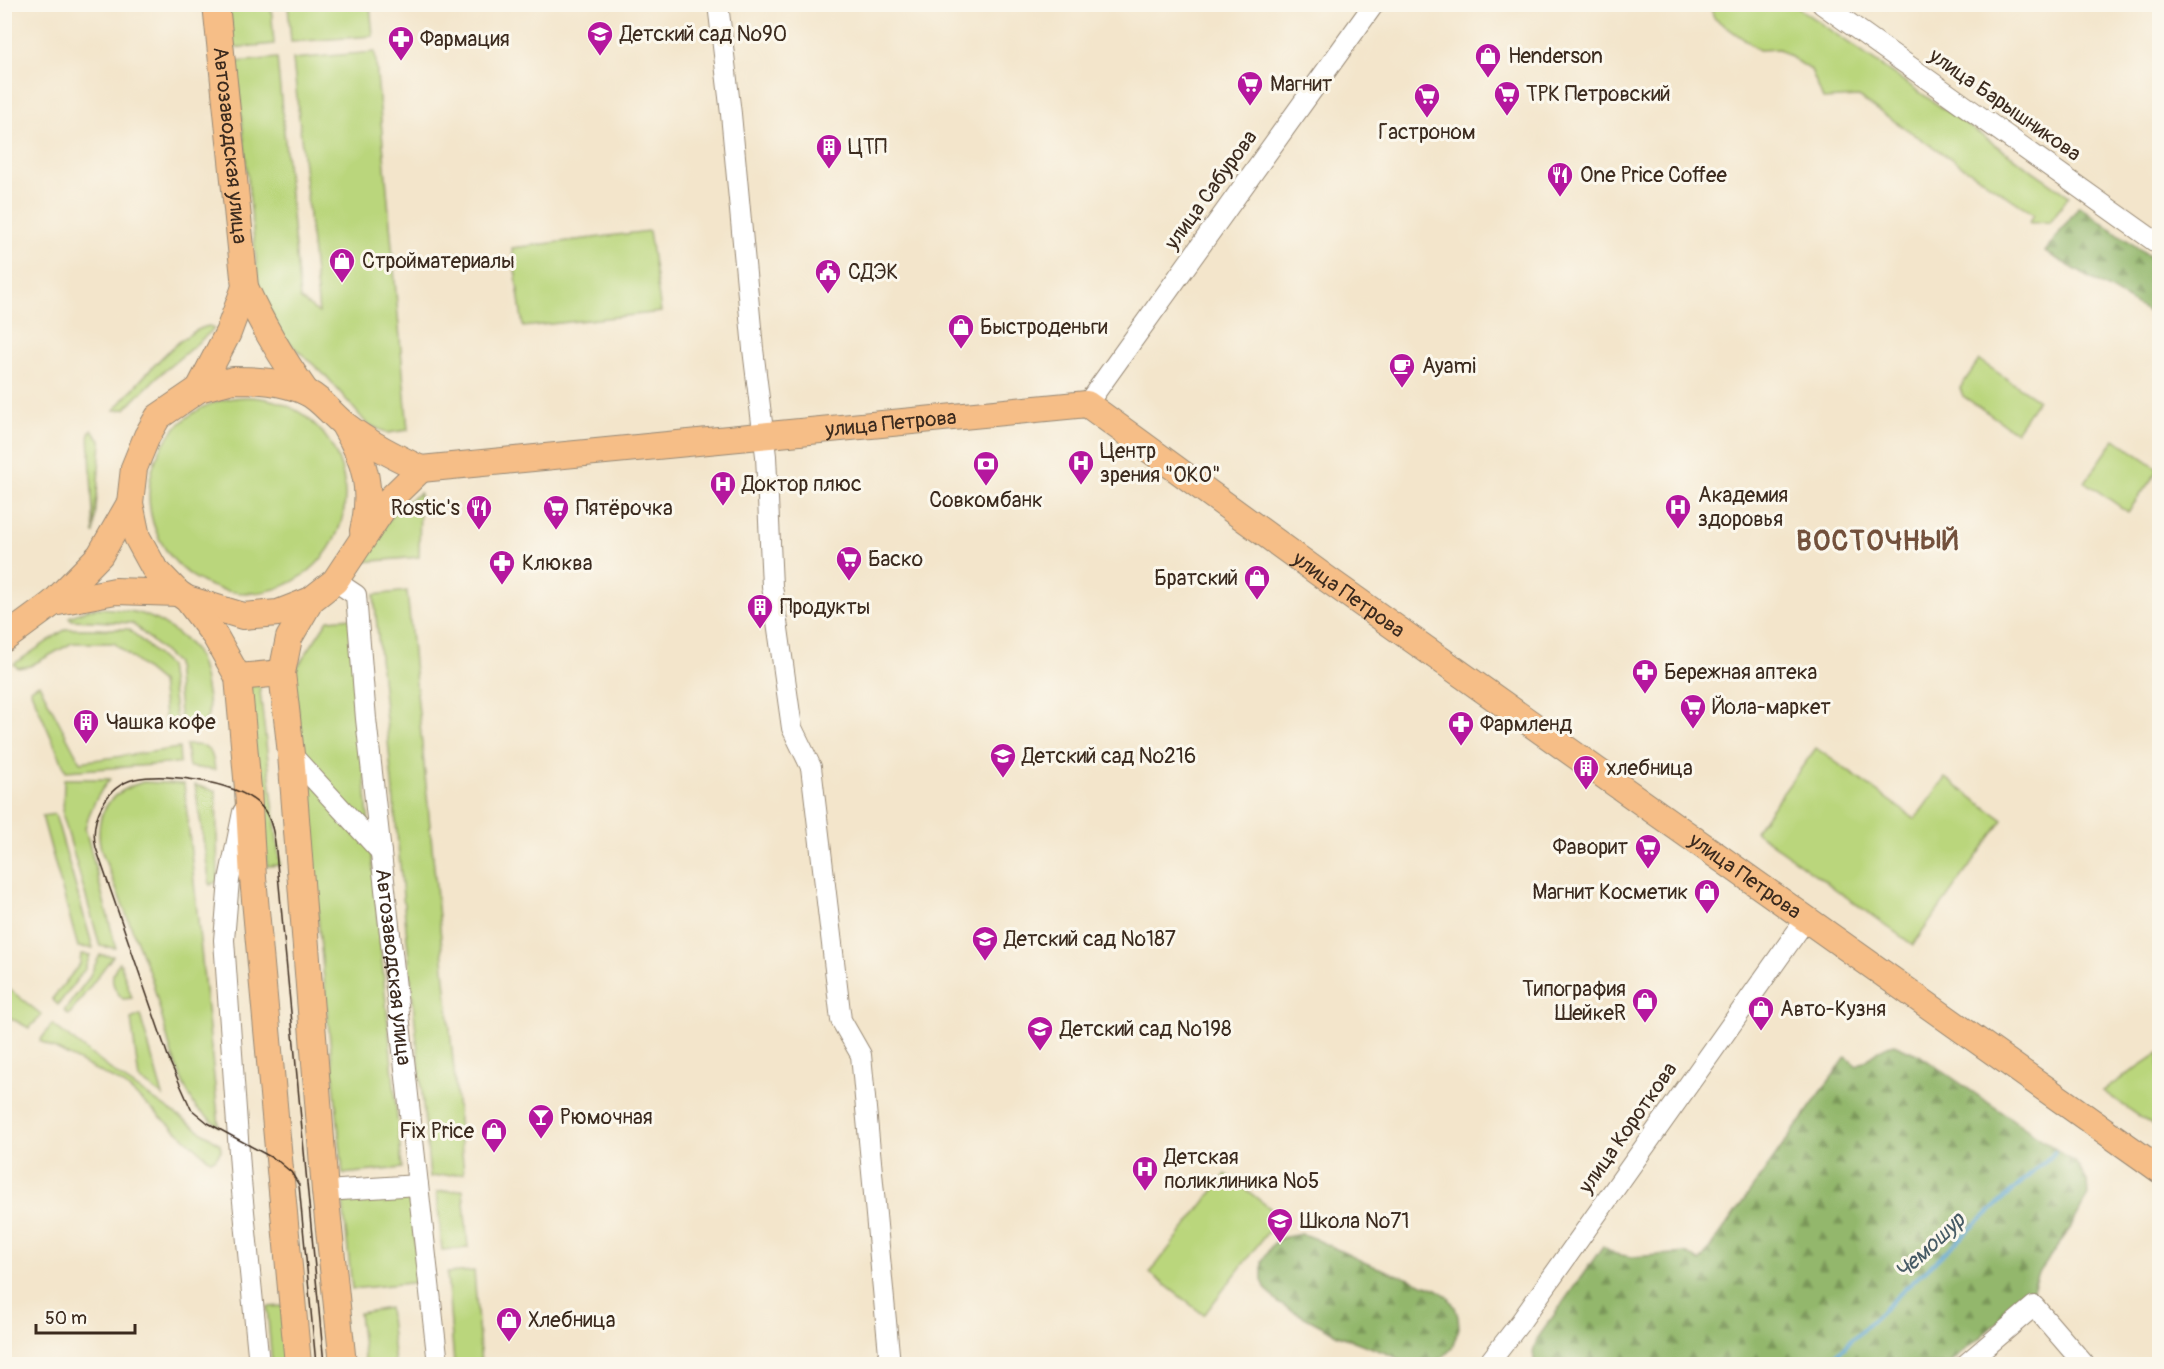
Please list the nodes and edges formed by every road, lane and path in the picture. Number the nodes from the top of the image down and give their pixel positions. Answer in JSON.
{"nodes":[{"id":1,"x":216,"y":4,"type":"edge"},
{"id":2,"x":718,"y":4,"type":"edge"},
{"id":3,"x":1374,"y":4,"type":"edge"},
{"id":4,"x":1822,"y":4,"type":"edge"},
{"id":5,"x":2160,"y":244,"type":"edge"},
{"id":6,"x":245,"y":287,"type":"junction"},
{"id":7,"x":199,"y":390,"type":"junction"},
{"id":8,"x":306,"y":392,"type":"junction"},
{"id":9,"x":1087,"y":404,"type":"junction"},
{"id":10,"x":343,"y":424,"type":"junction"},
{"id":11,"x":763,"y":435,"type":"junction"},
{"id":12,"x":421,"y":469,"type":"junction"},
{"id":13,"x":130,"y":503,"type":"junction"},
{"id":14,"x":360,"y":542,"type":"junction"},
{"id":15,"x":335,"y":581,"type":"junction"},
{"id":16,"x":183,"y":596,"type":"junction"},
{"id":17,"x":311,"y":600,"type":"junction"},
{"id":18,"x":53,"y":603,"type":"junction"},
{"id":19,"x":4,"y":639,"type":"edge"},
{"id":20,"x":282,"y":674,"type":"junction"},
{"id":21,"x":238,"y":677,"type":"junction"},
{"id":22,"x":291,"y":754,"type":"junction"},
{"id":23,"x":248,"y":789,"type":"junction"},
{"id":24,"x":381,"y":852,"type":"junction"},
{"id":25,"x":1806,"y":919,"type":"junction"},
{"id":26,"x":2160,"y":1170,"type":"edge"},
{"id":27,"x":418,"y":1185,"type":"junction"},
{"id":28,"x":325,"y":1191,"type":"junction"},
{"id":29,"x":259,"y":1365,"type":"edge"},
{"id":30,"x":298,"y":1365,"type":"edge"},
{"id":31,"x":343,"y":1365,"type":"edge"},
{"id":32,"x":438,"y":1365,"type":"edge"},
{"id":33,"x":890,"y":1365,"type":"edge"},
{"id":34,"x":1488,"y":1365,"type":"edge"},
{"id":35,"x":1966,"y":1365,"type":"edge"},
{"id":36,"x":2084,"y":1365,"type":"edge"}],
"edges":[{"from":1,"to":6,"type":"main road","name":"Автозаводская улица"},
{"from":2,"to":11,"type":"street"},
{"from":3,"to":9,"type":"street","name":"улица Сабурова"},
{"from":4,"to":5,"type":"street","name":"улица Барышникова"},
{"from":6,"to":7,"type":"main road"},
{"from":6,"to":8,"type":"main road"},
{"from":7,"to":8,"type":"main road"},
{"from":7,"to":13,"type":"main road"},
{"from":8,"to":10,"type":"main road"},
{"from":9,"to":11,"type":"main road","name":"улица Петрова"},
{"from":9,"to":25,"type":"main road","name":"улица Петрова"},
{"from":10,"to":12,"type":"main road"},
{"from":10,"to":14,"type":"main road"},
{"from":11,"to":12,"type":"main road","name":"улица Петрова"},
{"from":11,"to":33,"type":"street"},
{"from":12,"to":14,"type":"main road"},
{"from":13,"to":16,"type":"main road"},
{"from":13,"to":18,"type":"main road"},
{"from":14,"to":15,"type":"main road"},
{"from":15,"to":17,"type":"main road"},
{"from":15,"to":24,"type":"street","name":"Автозаводская улица"},
{"from":16,"to":17,"type":"main road"},
{"from":16,"to":18,"type":"main road"},
{"from":16,"to":21,"type":"main road"},
{"from":17,"to":20,"type":"main road"},
{"from":18,"to":19,"type":"main road"},
{"from":20,"to":21,"type":"main road"},
{"from":20,"to":22,"type":"main road"},
{"from":21,"to":23,"type":"main road"},
{"from":22,"to":24,"type":"street"},
{"from":22,"to":28,"type":"main road"},
{"from":23,"to":29,"type":"street"},
{"from":23,"to":30,"type":"main road"},
{"from":24,"to":27,"type":"street","name":"Автозаводская улица"},
{"from":25,"to":26,"type":"main road","name":"улица Петрова"},
{"from":25,"to":34,"type":"street","name":"улица Короткова"},
{"from":27,"to":28,"type":"street"},
{"from":27,"to":32,"type":"street","name":"Автозаводская улица"},
{"from":28,"to":31,"type":"main road"},
{"from":35,"to":36,"type":"street"}]}
